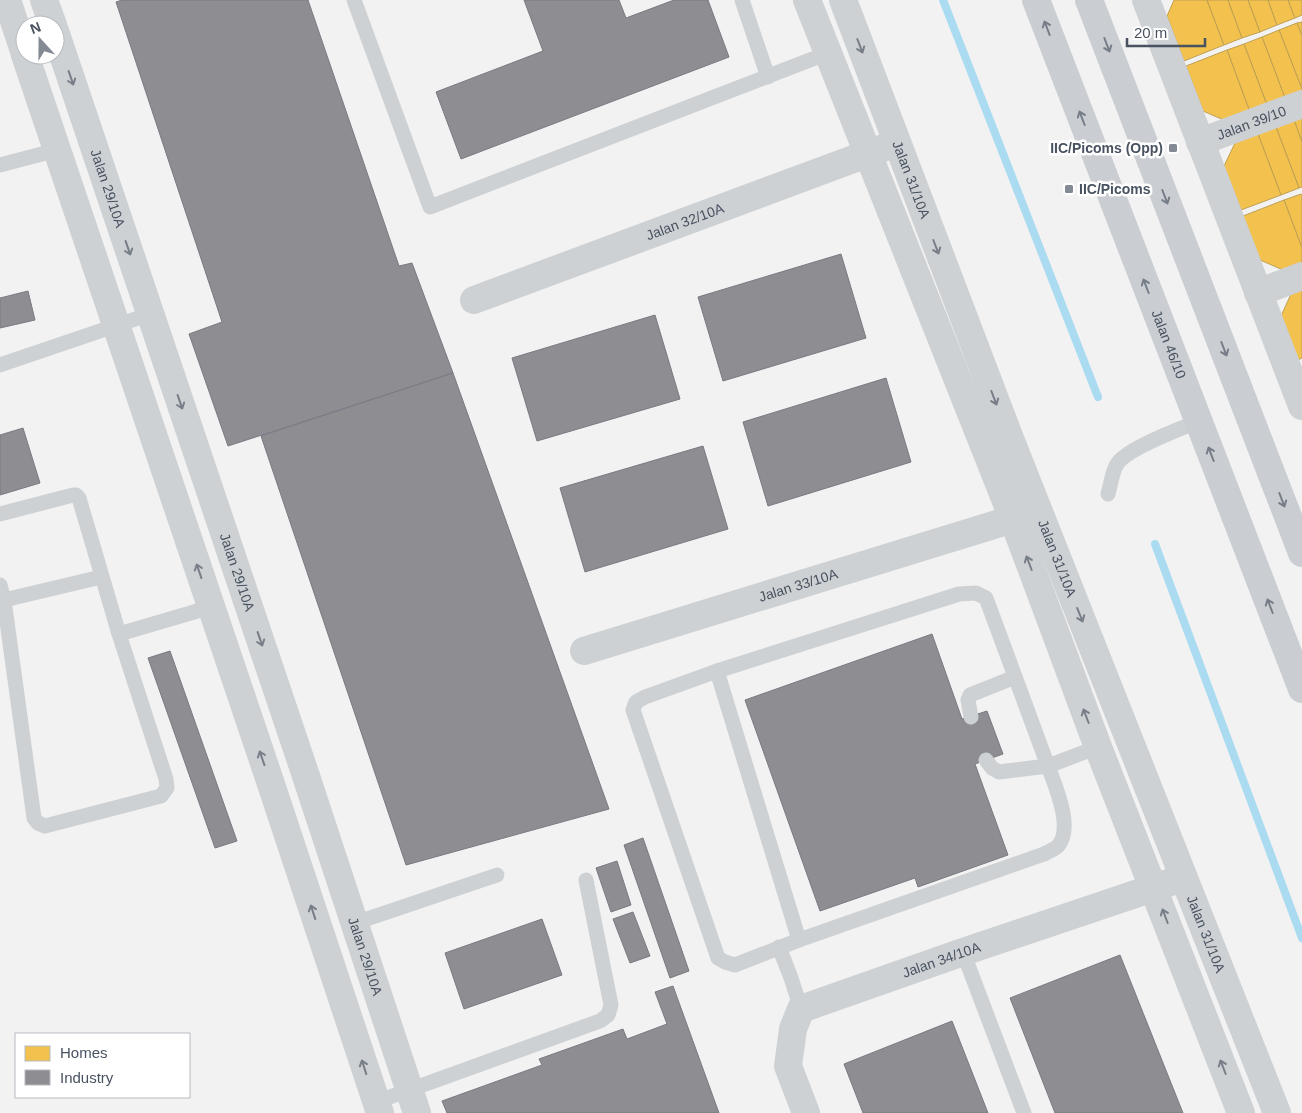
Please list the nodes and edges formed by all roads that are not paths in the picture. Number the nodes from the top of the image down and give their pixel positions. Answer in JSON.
{"nodes":[{"id":1,"x":7,"y":0,"type":"edge"},
{"id":2,"x":44,"y":0,"type":"edge"},
{"id":3,"x":354,"y":0,"type":"edge"},
{"id":4,"x":742,"y":0,"type":"edge"},
{"id":5,"x":807,"y":0,"type":"edge"},
{"id":6,"x":842,"y":0,"type":"edge"},
{"id":7,"x":1036,"y":0,"type":"edge"},
{"id":8,"x":1089,"y":0,"type":"edge"},
{"id":9,"x":1146,"y":0,"type":"edge"},
{"id":10,"x":49,"y":15,"type":"edge"},
{"id":11,"x":15,"y":24,"type":"edge"},
{"id":12,"x":828,"y":53,"type":"junction"},
{"id":13,"x":65,"y":61,"type":"edge"},
{"id":14,"x":28,"y":65,"type":"edge"},
{"id":15,"x":768,"y":77,"type":"junction"},
{"id":16,"x":1302,"y":104,"type":"edge"},
{"id":17,"x":1200,"y":142,"type":"junction"},
{"id":18,"x":897,"y":143,"type":"junction"},
{"id":19,"x":57,"y":150,"type":"junction"},
{"id":20,"x":867,"y":154,"type":"junction"},
{"id":21,"x":0,"y":165,"type":"edge"},
{"id":22,"x":1302,"y":276,"type":"edge"},
{"id":23,"x":1258,"y":293,"type":"junction"},
{"id":24,"x":474,"y":300,"type":"dead end"},
{"id":25,"x":150,"y":314,"type":"junction"},
{"id":26,"x":117,"y":325,"type":"junction"},
{"id":27,"x":0,"y":365,"type":"edge"},
{"id":28,"x":1302,"y":406,"type":"edge"},
{"id":29,"x":1199,"y":421,"type":"junction"},
{"id":30,"x":1108,"y":494,"type":"dead end"},
{"id":31,"x":0,"y":514,"type":"edge"},
{"id":32,"x":1013,"y":519,"type":"junction"},
{"id":33,"x":1302,"y":552,"type":"edge"},
{"id":34,"x":101,"y":576,"type":"junction"},
{"id":35,"x":0,"y":585,"type":"edge"},
{"id":36,"x":4,"y":600,"type":"junction"},
{"id":37,"x":212,"y":607,"type":"junction"},
{"id":38,"x":119,"y":634,"type":"junction"},
{"id":39,"x":1295,"y":649,"type":"edge"},
{"id":40,"x":584,"y":652,"type":"dead end"},
{"id":41,"x":718,"y":671,"type":"junction"},
{"id":42,"x":1015,"y":677,"type":"junction"},
{"id":43,"x":1302,"y":689,"type":"edge"},
{"id":44,"x":971,"y":717,"type":"dead end"},
{"id":45,"x":1098,"y":747,"type":"junction"},
{"id":46,"x":986,"y":760,"type":"dead end"},
{"id":47,"x":1048,"y":766,"type":"junction"},
{"id":48,"x":497,"y":875,"type":"dead end"},
{"id":49,"x":1184,"y":878,"type":"junction"},
{"id":50,"x":586,"y":880,"type":"dead end"},
{"id":51,"x":1154,"y":888,"type":"junction"},
{"id":52,"x":355,"y":923,"type":"junction"},
{"id":53,"x":799,"y":940,"type":"junction"},
{"id":54,"x":779,"y":947,"type":"junction"},
{"id":55,"x":963,"y":952,"type":"junction"},
{"id":56,"x":801,"y":1010,"type":"junction"},
{"id":57,"x":414,"y":1102,"type":"edge"},
{"id":58,"x":378,"y":1108,"type":"edge"},
{"id":59,"x":806,"y":1113,"type":"edge"},
{"id":60,"x":1024,"y":1113,"type":"edge"},
{"id":61,"x":1240,"y":1113,"type":"edge"},
{"id":62,"x":1277,"y":1113,"type":"edge"}],
"edges":[{"from":1,"to":11,"type":"street"},
{"from":2,"to":10,"type":"street"},
{"from":3,"to":15,"type":"lane"},
{"from":4,"to":15,"type":"lane"},
{"from":5,"to":12,"type":"street","name":"Jalan 31/10A"},
{"from":6,"to":18,"type":"street","name":"Jalan 31/10A","one_way":true},
{"from":29,"to":7,"type":"main road","name":"Jalan 46/10","one_way":true},
{"from":8,"to":33,"type":"main road","one_way":true},
{"from":9,"to":17,"type":"street"},
{"from":12,"to":15,"type":"lane"},
{"from":12,"to":20,"type":"street","name":"Jalan 31/10A"},
{"from":13,"to":25,"type":"street","name":"Jalan 29/10A","one_way":true},
{"from":14,"to":19,"type":"street"},
{"from":16,"to":17,"type":"street","name":"Jalan 39/10"},
{"from":17,"to":23,"type":"street"},
{"from":18,"to":20,"type":"street","name":"Jalan 32/10A"},
{"from":18,"to":49,"type":"street","name":"Jalan 31/10A","one_way":true},
{"from":19,"to":21,"type":"lane"},
{"from":19,"to":26,"type":"street"},
{"from":20,"to":24,"type":"street","name":"Jalan 32/10A"},
{"from":20,"to":32,"type":"street","name":"Jalan 31/10A"},
{"from":22,"to":23,"type":"street"},
{"from":23,"to":28,"type":"street"},
{"from":25,"to":26,"type":"lane"},
{"from":25,"to":52,"type":"street","name":"Jalan 29/10A","one_way":true},
{"from":26,"to":27,"type":"lane"},
{"from":37,"to":26,"type":"street","one_way":true},
{"from":29,"to":30,"type":"lane"},
{"from":39,"to":29,"type":"main road","name":"Jalan 46/10","one_way":true},
{"from":31,"to":34,"type":"lane"},
{"from":32,"to":40,"type":"street","name":"Jalan 33/10A"},
{"from":45,"to":32,"type":"street","name":"Jalan 31/10A","one_way":true},
{"from":34,"to":36,"type":"lane"},
{"from":34,"to":38,"type":"lane"},
{"from":35,"to":36,"type":"lane"},
{"from":36,"to":38,"type":"lane"},
{"from":37,"to":38,"type":"lane"},
{"from":58,"to":37,"type":"street","one_way":true},
{"from":39,"to":43,"type":"main road","name":"Jalan 46/10"},
{"from":41,"to":42,"type":"lane"},
{"from":41,"to":53,"type":"lane"},
{"from":41,"to":54,"type":"lane"},
{"from":42,"to":44,"type":"lane"},
{"from":42,"to":47,"type":"lane"},
{"from":45,"to":47,"type":"lane"},
{"from":45,"to":51,"type":"street","name":"Jalan 31/10A"},
{"from":46,"to":47,"type":"lane"},
{"from":47,"to":53,"type":"lane"},
{"from":48,"to":52,"type":"lane"},
{"from":49,"to":51,"type":"street","name":"Jalan 34/10A"},
{"from":49,"to":62,"type":"street","name":"Jalan 31/10A"},
{"from":50,"to":57,"type":"lane"},
{"from":51,"to":55,"type":"street","name":"Jalan 34/10A"},
{"from":61,"to":51,"type":"street","name":"Jalan 31/10A","one_way":true},
{"from":52,"to":57,"type":"street","name":"Jalan 29/10A"},
{"from":53,"to":54,"type":"lane"},
{"from":54,"to":56,"type":"lane"},
{"from":55,"to":56,"type":"street","name":"Jalan 34/10A"},
{"from":55,"to":60,"type":"lane"},
{"from":56,"to":59,"type":"street"},
{"from":57,"to":58,"type":"lane"}]}
